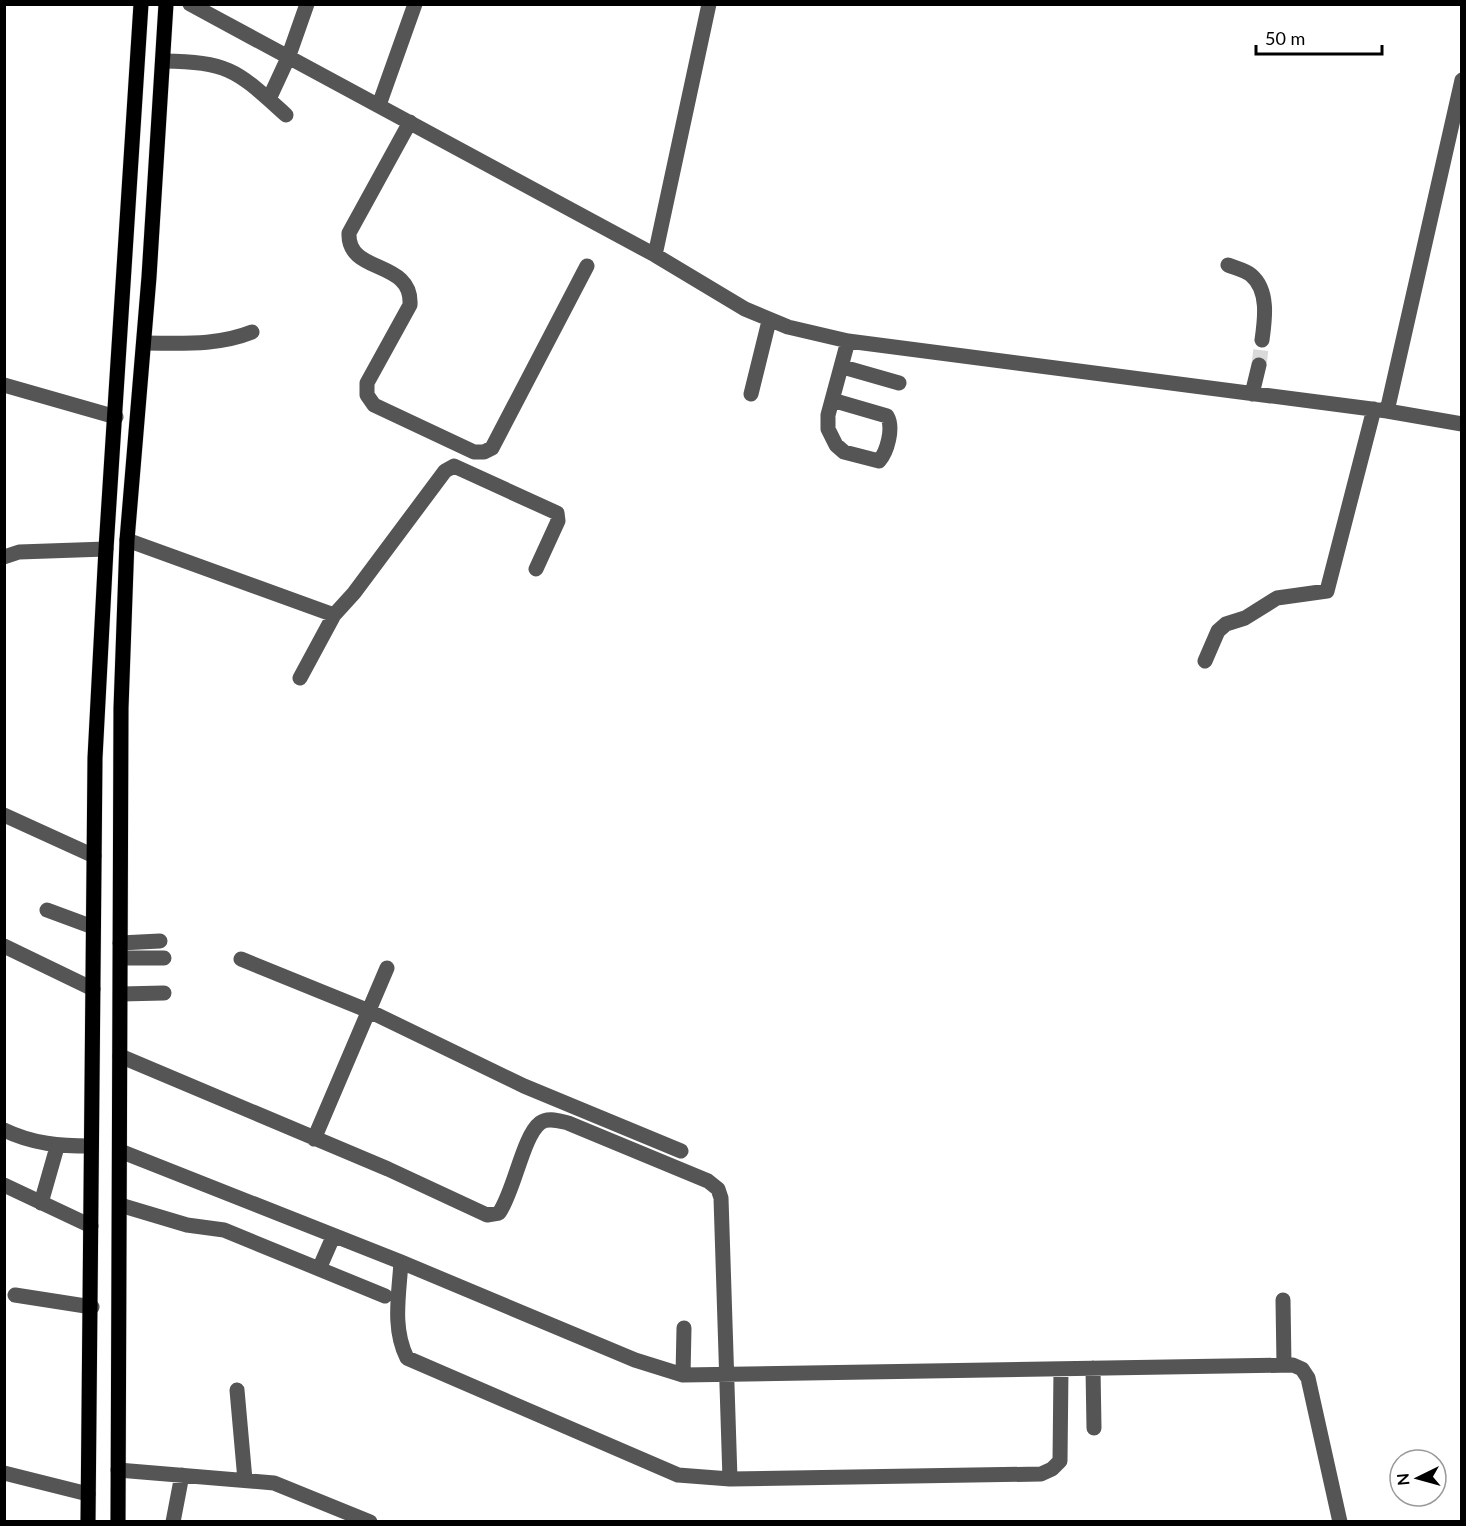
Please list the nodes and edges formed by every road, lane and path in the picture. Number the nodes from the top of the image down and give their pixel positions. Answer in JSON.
{"nodes":[{"id":1,"x":141,"y":4,"type":"edge"},
{"id":2,"x":166,"y":4,"type":"edge"},
{"id":3,"x":190,"y":4,"type":"edge"},
{"id":4,"x":307,"y":4,"type":"edge"},
{"id":5,"x":415,"y":4,"type":"edge"},
{"id":6,"x":709,"y":4,"type":"edge"},
{"id":7,"x":288,"y":58,"type":"junction"},
{"id":8,"x":163,"y":61,"type":"junction"},
{"id":9,"x":1461,"y":80,"type":"edge"},
{"id":10,"x":269,"y":99,"type":"junction"},
{"id":11,"x":379,"y":105,"type":"junction"},
{"id":12,"x":286,"y":115,"type":"dead end"},
{"id":13,"x":410,"y":122,"type":"junction"},
{"id":14,"x":655,"y":255,"type":"junction"},
{"id":15,"x":1228,"y":265,"type":"dead end"},
{"id":16,"x":587,"y":266,"type":"dead end"},
{"id":17,"x":769,"y":321,"type":"junction"},
{"id":18,"x":252,"y":332,"type":"dead end"},
{"id":19,"x":1262,"y":340,"type":"tunnel mouth"},
{"id":20,"x":848,"y":341,"type":"junction"},
{"id":21,"x":144,"y":343,"type":"junction"},
{"id":22,"x":1259,"y":365,"type":"tunnel mouth"},
{"id":23,"x":843,"y":368,"type":"junction"},
{"id":24,"x":899,"y":382,"type":"dead end"},
{"id":25,"x":4,"y":385,"type":"edge"},
{"id":26,"x":751,"y":394,"type":"dead end"},
{"id":27,"x":1252,"y":394,"type":"junction"},
{"id":28,"x":832,"y":400,"type":"junction"},
{"id":29,"x":1381,"y":410,"type":"junction"},
{"id":30,"x":116,"y":417,"type":"junction"},
{"id":31,"x":1461,"y":424,"type":"edge"},
{"id":32,"x":128,"y":540,"type":"junction"},
{"id":33,"x":106,"y":549,"type":"junction"},
{"id":34,"x":4,"y":557,"type":"edge"},
{"id":35,"x":536,"y":569,"type":"dead end"},
{"id":36,"x":334,"y":615,"type":"junction"},
{"id":37,"x":1205,"y":661,"type":"dead end"},
{"id":38,"x":300,"y":678,"type":"dead end"},
{"id":39,"x":4,"y":814,"type":"edge"},
{"id":40,"x":94,"y":856,"type":"junction"},
{"id":41,"x":47,"y":910,"type":"dead end"},
{"id":42,"x":93,"y":927,"type":"junction"},
{"id":43,"x":160,"y":941,"type":"dead end"},
{"id":44,"x":4,"y":946,"type":"edge"},
{"id":45,"x":120,"y":950,"type":"junction"},
{"id":46,"x":164,"y":958,"type":"dead end"},
{"id":47,"x":241,"y":959,"type":"dead end"},
{"id":48,"x":387,"y":968,"type":"dead end"},
{"id":49,"x":93,"y":989,"type":"junction"},
{"id":50,"x":164,"y":993,"type":"dead end"},
{"id":51,"x":121,"y":994,"type":"junction"},
{"id":52,"x":369,"y":1011,"type":"junction"},
{"id":53,"x":120,"y":1056,"type":"junction"},
{"id":54,"x":4,"y":1130,"type":"edge"},
{"id":55,"x":314,"y":1139,"type":"junction"},
{"id":56,"x":57,"y":1146,"type":"junction"},
{"id":57,"x":91,"y":1146,"type":"junction"},
{"id":58,"x":120,"y":1151,"type":"junction"},
{"id":59,"x":681,"y":1151,"type":"dead end"},
{"id":60,"x":4,"y":1185,"type":"edge"},
{"id":61,"x":41,"y":1203,"type":"junction"},
{"id":62,"x":120,"y":1205,"type":"junction"},
{"id":63,"x":91,"y":1226,"type":"junction"},
{"id":64,"x":333,"y":1237,"type":"junction"},
{"id":65,"x":401,"y":1262,"type":"junction"},
{"id":66,"x":319,"y":1269,"type":"junction"},
{"id":67,"x":15,"y":1294,"type":"dead end"},
{"id":68,"x":385,"y":1296,"type":"dead end"},
{"id":69,"x":1283,"y":1300,"type":"dead end"},
{"id":70,"x":92,"y":1307,"type":"junction"},
{"id":71,"x":684,"y":1328,"type":"dead end"},
{"id":72,"x":1284,"y":1365,"type":"junction"},
{"id":73,"x":1093,"y":1368,"type":"junction"},
{"id":74,"x":1061,"y":1369,"type":"junction"},
{"id":75,"x":728,"y":1375,"type":"junction"},
{"id":76,"x":683,"y":1376,"type":"junction"},
{"id":77,"x":237,"y":1390,"type":"dead end"},
{"id":78,"x":1095,"y":1428,"type":"dead end"},
{"id":79,"x":118,"y":1470,"type":"junction"},
{"id":80,"x":4,"y":1473,"type":"edge"},
{"id":81,"x":182,"y":1475,"type":"junction"},
{"id":82,"x":730,"y":1479,"type":"junction"},
{"id":83,"x":245,"y":1480,"type":"junction"},
{"id":84,"x":88,"y":1494,"type":"junction"},
{"id":85,"x":88,"y":1521,"type":"edge"},
{"id":86,"x":118,"y":1521,"type":"edge"},
{"id":87,"x":173,"y":1521,"type":"edge"},
{"id":88,"x":370,"y":1521,"type":"edge"},
{"id":89,"x":1340,"y":1521,"type":"edge"}],
"edges":[{"from":1,"to":30,"type":"main road"},
{"from":2,"to":8,"type":"main road"},
{"from":3,"to":7,"type":"street"},
{"from":4,"to":7,"type":"street"},
{"from":5,"to":11,"type":"street"},
{"from":6,"to":14,"type":"street"},
{"from":7,"to":10,"type":"street"},
{"from":7,"to":11,"type":"street"},
{"from":8,"to":10,"type":"street"},
{"from":8,"to":21,"type":"main road"},
{"from":9,"to":29,"type":"street"},
{"from":10,"to":12,"type":"street"},
{"from":11,"to":13,"type":"street"},
{"from":13,"to":14,"type":"street"},
{"from":13,"to":16,"type":"street"},
{"from":14,"to":17,"type":"street"},
{"from":15,"to":19,"type":"street"},
{"from":17,"to":20,"type":"street"},
{"from":17,"to":26,"type":"street"},
{"from":18,"to":21,"type":"street"},
{"from":20,"to":23,"type":"street"},
{"from":20,"to":27,"type":"street"},
{"from":21,"to":32,"type":"main road"},
{"from":22,"to":27,"type":"street"},
{"from":23,"to":24,"type":"street"},
{"from":23,"to":28,"type":"street"},
{"from":25,"to":30,"type":"street"},
{"from":27,"to":29,"type":"street"},
{"from":28,"to":28,"type":"street"},
{"from":29,"to":31,"type":"street"},
{"from":29,"to":37,"type":"street"},
{"from":30,"to":33,"type":"main road"},
{"from":32,"to":36,"type":"street"},
{"from":32,"to":45,"type":"main road"},
{"from":33,"to":34,"type":"street"},
{"from":33,"to":40,"type":"main road"},
{"from":35,"to":36,"type":"street"},
{"from":36,"to":38,"type":"street"},
{"from":39,"to":40,"type":"street"},
{"from":40,"to":42,"type":"main road"},
{"from":41,"to":42,"type":"street"},
{"from":42,"to":49,"type":"main road"},
{"from":43,"to":45,"type":"street"},
{"from":44,"to":49,"type":"street"},
{"from":45,"to":46,"type":"street"},
{"from":45,"to":51,"type":"main road"},
{"from":47,"to":52,"type":"street"},
{"from":48,"to":52,"type":"street"},
{"from":49,"to":57,"type":"main road"},
{"from":50,"to":51,"type":"street"},
{"from":51,"to":53,"type":"main road"},
{"from":52,"to":55,"type":"street"},
{"from":52,"to":59,"type":"street"},
{"from":53,"to":55,"type":"street"},
{"from":53,"to":58,"type":"main road"},
{"from":54,"to":56,"type":"street"},
{"from":55,"to":75,"type":"street"},
{"from":56,"to":57,"type":"street"},
{"from":56,"to":61,"type":"street"},
{"from":57,"to":63,"type":"main road"},
{"from":58,"to":62,"type":"main road"},
{"from":58,"to":64,"type":"street"},
{"from":60,"to":61,"type":"street"},
{"from":61,"to":63,"type":"street"},
{"from":62,"to":66,"type":"street"},
{"from":62,"to":79,"type":"main road"},
{"from":63,"to":70,"type":"main road"},
{"from":64,"to":65,"type":"street"},
{"from":64,"to":66,"type":"street"},
{"from":65,"to":76,"type":"street"},
{"from":65,"to":82,"type":"street"},
{"from":66,"to":68,"type":"street"},
{"from":67,"to":70,"type":"street"},
{"from":69,"to":72,"type":"street"},
{"from":70,"to":84,"type":"main road"},
{"from":71,"to":76,"type":"street"},
{"from":72,"to":73,"type":"street"},
{"from":72,"to":89,"type":"street"},
{"from":73,"to":74,"type":"street"},
{"from":73,"to":78,"type":"street"},
{"from":74,"to":75,"type":"street"},
{"from":74,"to":82,"type":"street"},
{"from":75,"to":76,"type":"street"},
{"from":75,"to":82,"type":"street"},
{"from":77,"to":83,"type":"street"},
{"from":79,"to":81,"type":"street"},
{"from":79,"to":86,"type":"main road"},
{"from":80,"to":84,"type":"street"},
{"from":81,"to":83,"type":"street"},
{"from":81,"to":87,"type":"street"},
{"from":83,"to":88,"type":"street"},
{"from":84,"to":85,"type":"main road"}]}
